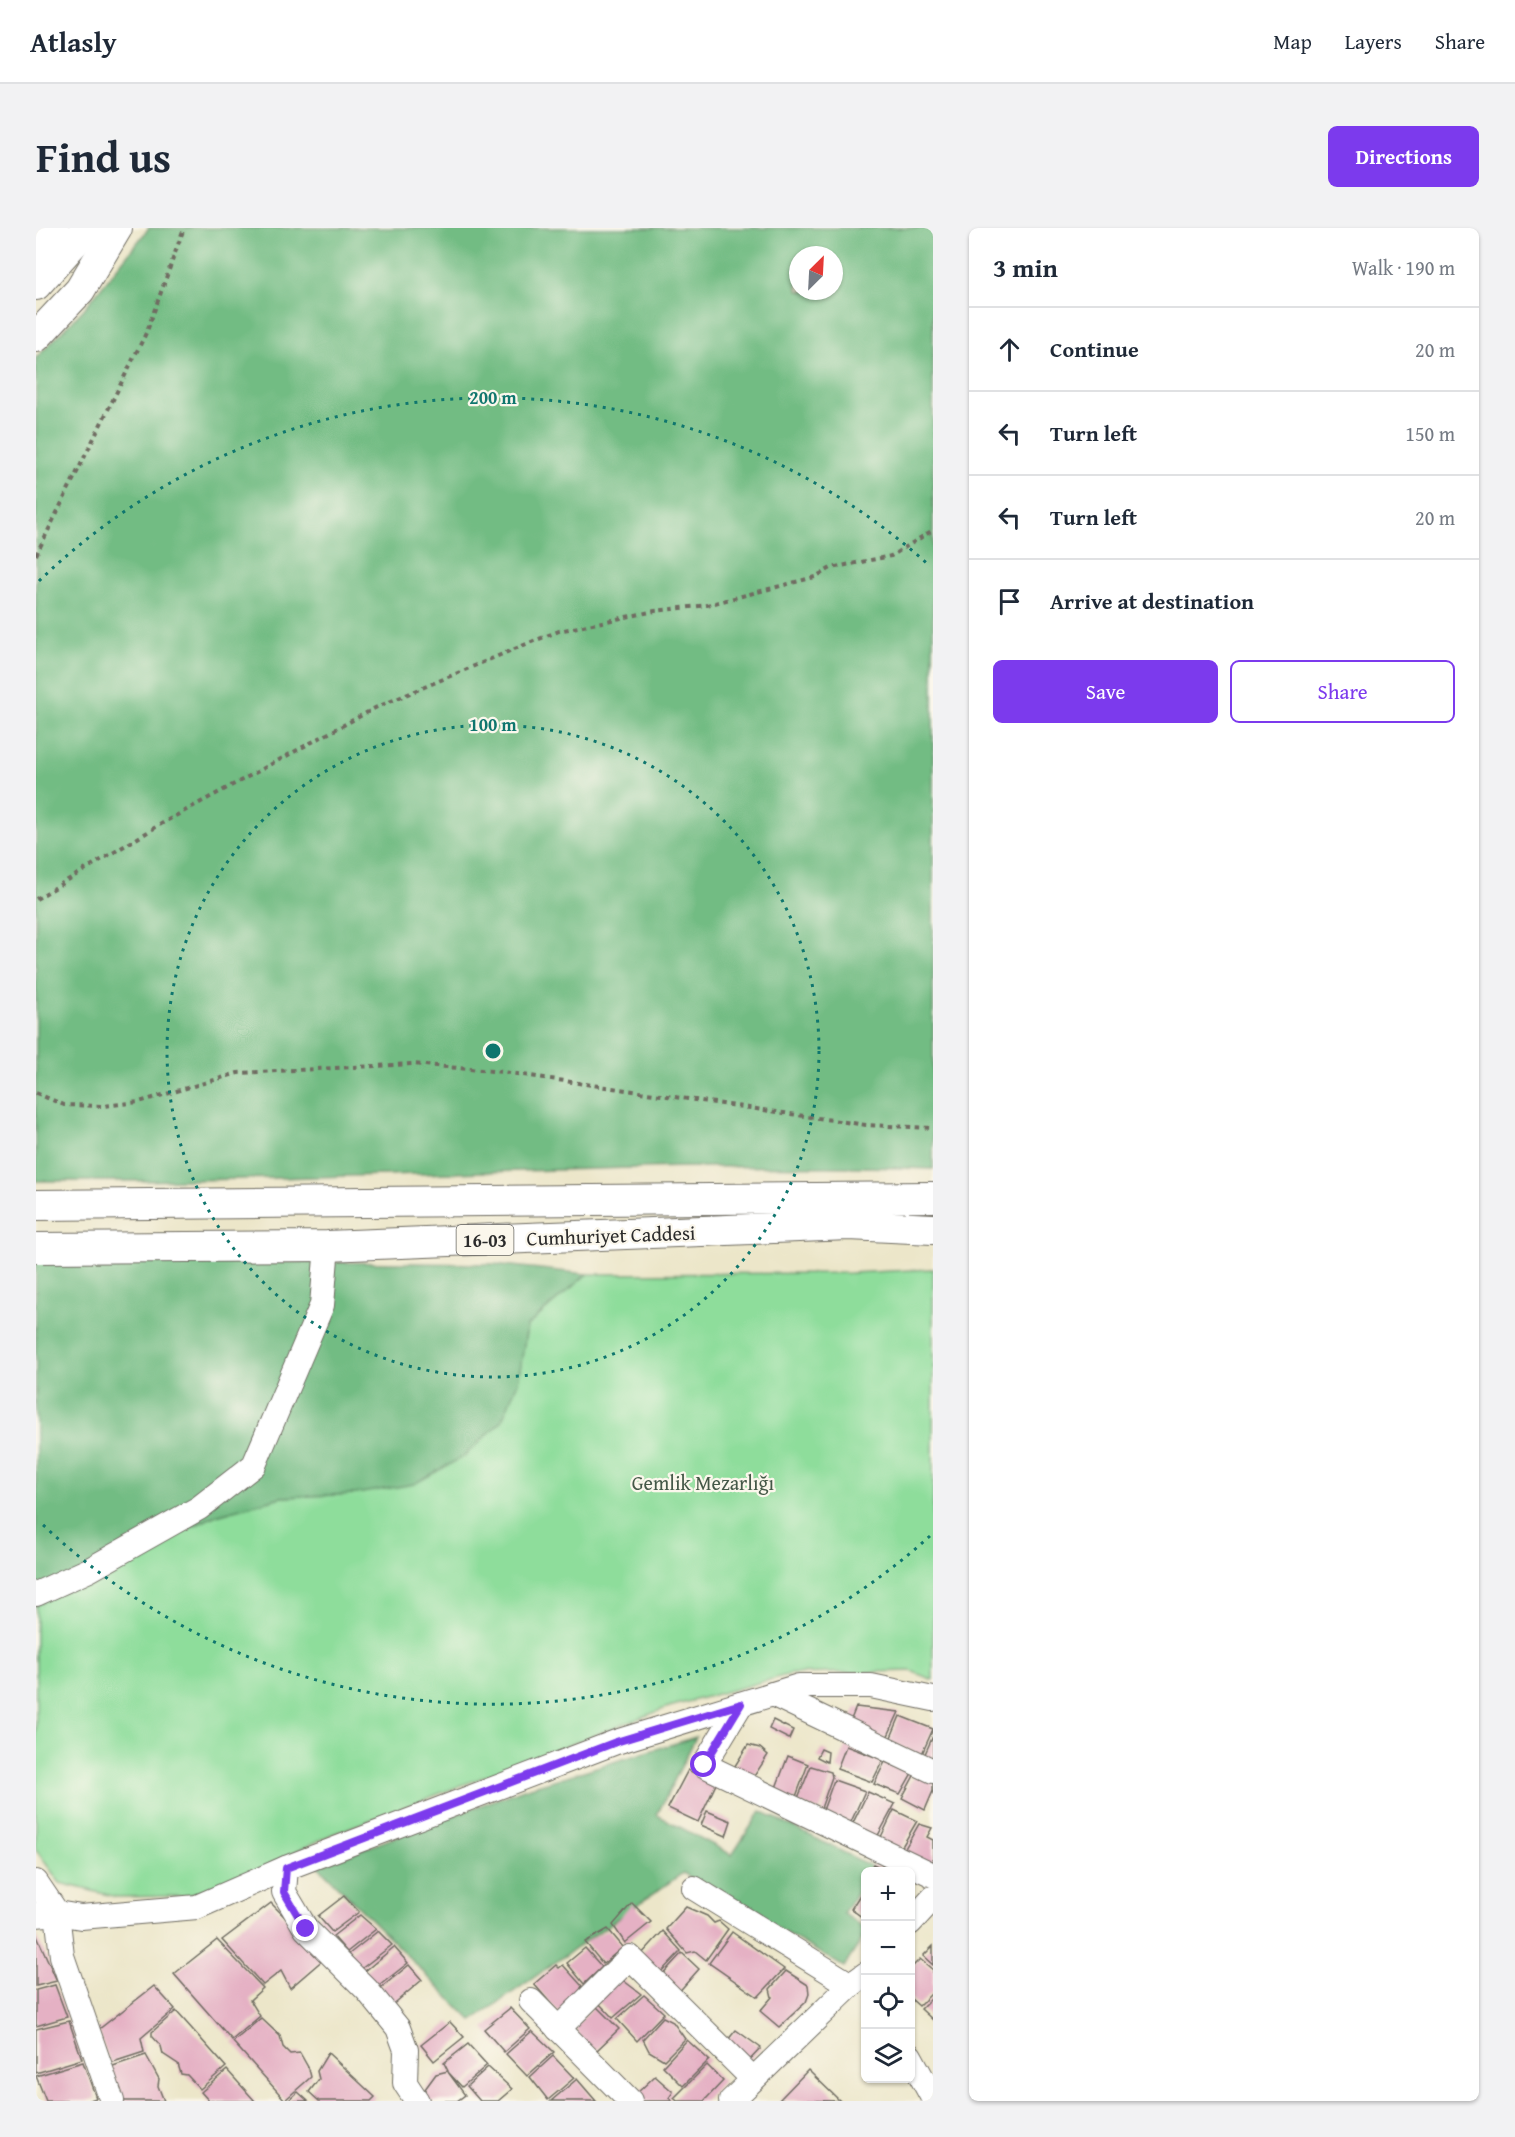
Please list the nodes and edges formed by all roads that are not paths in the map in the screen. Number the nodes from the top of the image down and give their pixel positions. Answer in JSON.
{"nodes":[{"id":1,"x":54,"y":228,"type":"edge"},
{"id":2,"x":87,"y":228,"type":"edge"},
{"id":3,"x":117,"y":228,"type":"edge"},
{"id":4,"x":36,"y":249,"type":"edge"},
{"id":5,"x":36,"y":285,"type":"edge"},
{"id":6,"x":36,"y":337,"type":"edge"},
{"id":7,"x":933,"y":1197,"type":"edge"},
{"id":8,"x":36,"y":1205,"type":"edge"},
{"id":9,"x":933,"y":1229,"type":"edge"},
{"id":10,"x":327,"y":1246,"type":"junction"},
{"id":11,"x":36,"y":1248,"type":"edge"},
{"id":12,"x":36,"y":1594,"type":"edge"},
{"id":13,"x":772,"y":1694,"type":"junction"},
{"id":14,"x":933,"y":1699,"type":"edge"},
{"id":15,"x":741,"y":1704,"type":"junction"},
{"id":16,"x":933,"y":1771,"type":"edge"},
{"id":17,"x":286,"y":1868,"type":"junction"},
{"id":18,"x":933,"y":1875,"type":"edge"},
{"id":19,"x":36,"y":1882,"type":"edge"},
{"id":20,"x":694,"y":1888,"type":"dead end"},
{"id":21,"x":933,"y":1898,"type":"edge"},
{"id":22,"x":46,"y":1914,"type":"edge"},
{"id":23,"x":912,"y":1921,"type":"edge"},
{"id":24,"x":858,"y":1979,"type":"edge"},
{"id":25,"x":531,"y":2001,"type":"dead end"},
{"id":26,"x":558,"y":2029,"type":"junction"},
{"id":27,"x":915,"y":2065,"type":"edge"},
{"id":28,"x":753,"y":2079,"type":"junction"},
{"id":29,"x":933,"y":2098,"type":"edge"},
{"id":30,"x":112,"y":2101,"type":"edge"},
{"id":31,"x":417,"y":2101,"type":"edge"},
{"id":32,"x":630,"y":2101,"type":"edge"},
{"id":33,"x":731,"y":2101,"type":"edge"}],
"edges":[{"from":1,"to":4,"type":"main road"},
{"from":2,"to":5,"type":"main road"},
{"from":3,"to":6,"type":"main road"},
{"from":7,"to":8,"type":"main road","name":"Cumhuriyet Caddesi","number":"16-03"},
{"from":9,"to":10,"type":"main road","name":"Cumhuriyet Caddesi","number":"16-03"},
{"from":10,"to":11,"type":"main road","name":"Cumhuriyet Caddesi","number":"16-03"},
{"from":10,"to":12,"type":"street"},
{"from":13,"to":14,"type":"street"},
{"from":13,"to":15,"type":"street"},
{"from":13,"to":16,"type":"street"},
{"from":15,"to":17,"type":"street"},
{"from":15,"to":18,"type":"street"},
{"from":17,"to":22,"type":"street"},
{"from":17,"to":31,"type":"street"},
{"from":19,"to":22,"type":"street"},
{"from":20,"to":24,"type":"street"},
{"from":21,"to":23,"type":"street"},
{"from":22,"to":30,"type":"street"},
{"from":24,"to":28,"type":"street"},
{"from":25,"to":26,"type":"street"},
{"from":26,"to":28,"type":"street"},
{"from":26,"to":32,"type":"street"},
{"from":27,"to":29,"type":"street"},
{"from":28,"to":33,"type":"street"}]}
